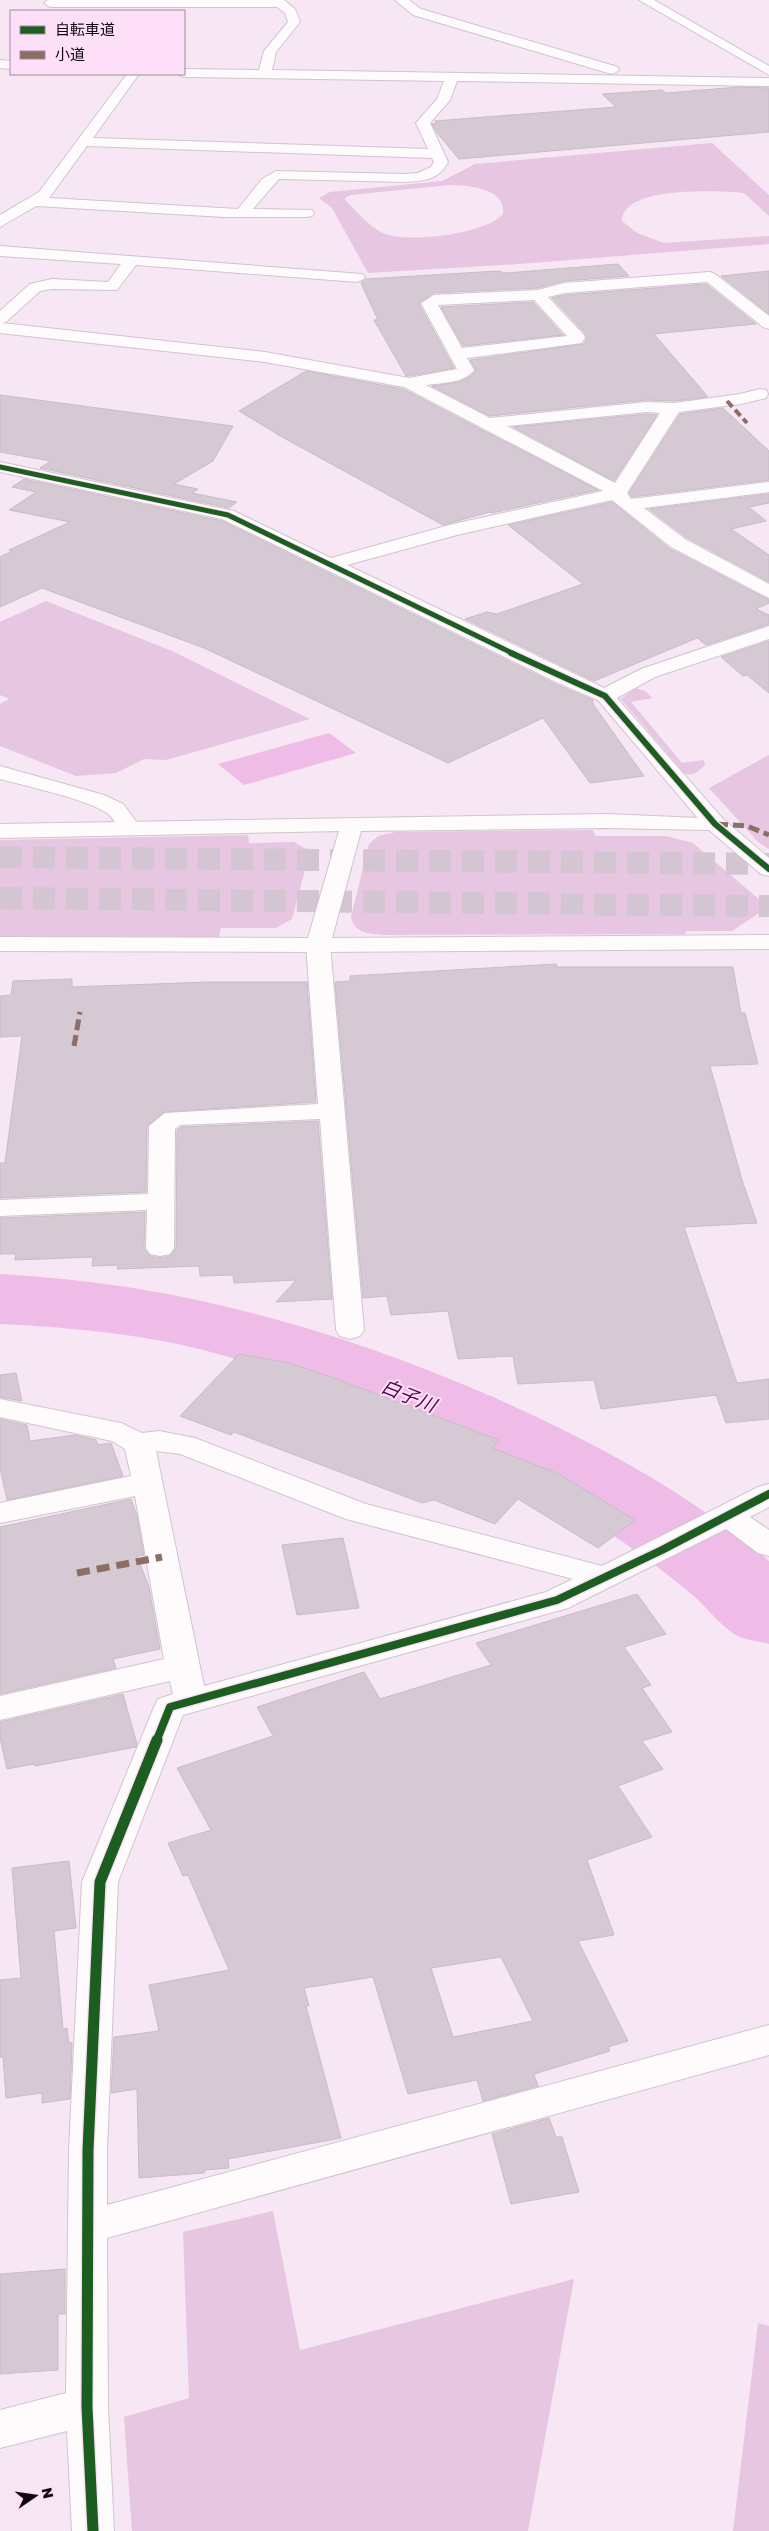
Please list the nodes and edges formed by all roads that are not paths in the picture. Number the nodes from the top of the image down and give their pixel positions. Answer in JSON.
{"nodes":[{"id":1,"x":401,"y":0,"type":"edge"},
{"id":2,"x":645,"y":0,"type":"edge"},
{"id":3,"x":162,"y":2,"type":"edge"},
{"id":4,"x":279,"y":2,"type":"edge"},
{"id":5,"x":49,"y":5,"type":"edge"},
{"id":6,"x":769,"y":71,"type":"edge"},
{"id":7,"x":185,"y":73,"type":"edge"},
{"id":8,"x":131,"y":75,"type":"edge"},
{"id":9,"x":264,"y":75,"type":"junction"},
{"id":10,"x":452,"y":76,"type":"junction"},
{"id":11,"x":625,"y":76,"type":"junction"},
{"id":12,"x":769,"y":82,"type":"edge"},
{"id":13,"x":83,"y":142,"type":"junction"},
{"id":14,"x":315,"y":151,"type":"junction"},
{"id":15,"x":438,"y":154,"type":"junction"},
{"id":16,"x":304,"y":176,"type":"junction"},
{"id":17,"x":31,"y":201,"type":"junction"},
{"id":18,"x":242,"y":213,"type":"junction"},
{"id":19,"x":307,"y":213,"type":"dead end"},
{"id":20,"x":0,"y":223,"type":"edge"},
{"id":21,"x":0,"y":251,"type":"edge"},
{"id":22,"x":131,"y":262,"type":"junction"},
{"id":23,"x":357,"y":277,"type":"dead end"},
{"id":24,"x":538,"y":294,"type":"junction"},
{"id":25,"x":0,"y":319,"type":"edge"},
{"id":26,"x":769,"y":324,"type":"edge"},
{"id":27,"x":0,"y":328,"type":"edge"},
{"id":28,"x":457,"y":354,"type":"junction"},
{"id":29,"x":409,"y":383,"type":"junction"},
{"id":30,"x":766,"y":393,"type":"edge"},
{"id":31,"x":674,"y":408,"type":"junction"},
{"id":32,"x":488,"y":423,"type":"junction"},
{"id":33,"x":0,"y":467,"type":"edge"},
{"id":34,"x":765,"y":490,"type":"edge"},
{"id":35,"x":623,"y":499,"type":"junction"},
{"id":36,"x":331,"y":564,"type":"junction"},
{"id":37,"x":769,"y":592,"type":"edge"},
{"id":38,"x":769,"y":632,"type":"edge"},
{"id":39,"x":605,"y":696,"type":"junction"},
{"id":40,"x":0,"y":772,"type":"edge"},
{"id":41,"x":352,"y":824,"type":"junction"},
{"id":42,"x":715,"y":824,"type":"junction"},
{"id":43,"x":131,"y":829,"type":"junction"},
{"id":44,"x":0,"y":831,"type":"edge"},
{"id":45,"x":769,"y":869,"type":"edge"},
{"id":46,"x":769,"y":942,"type":"edge"},
{"id":47,"x":0,"y":944,"type":"edge"},
{"id":48,"x":318,"y":945,"type":"junction"},
{"id":49,"x":331,"y":1111,"type":"junction"},
{"id":50,"x":162,"y":1201,"type":"junction"},
{"id":51,"x":0,"y":1208,"type":"edge"},
{"id":52,"x":160,"y":1248,"type":"dead end"},
{"id":53,"x":350,"y":1330,"type":"dead end"},
{"id":54,"x":0,"y":1408,"type":"edge"},
{"id":55,"x":137,"y":1443,"type":"junction"},
{"id":56,"x":148,"y":1483,"type":"junction"},
{"id":57,"x":769,"y":1494,"type":"edge"},
{"id":58,"x":0,"y":1513,"type":"edge"},
{"id":59,"x":729,"y":1516,"type":"junction"},
{"id":60,"x":769,"y":1546,"type":"edge"},
{"id":61,"x":604,"y":1577,"type":"junction"},
{"id":62,"x":187,"y":1683,"type":"junction"},
{"id":63,"x":0,"y":1708,"type":"edge"},
{"id":64,"x":769,"y":2040,"type":"edge"},
{"id":65,"x":88,"y":2227,"type":"junction"},
{"id":66,"x":87,"y":2407,"type":"junction"},
{"id":67,"x":0,"y":2429,"type":"edge"},
{"id":68,"x":92,"y":2531,"type":"edge"}],
"edges":[{"from":1,"to":11,"type":"street"},
{"from":2,"to":6,"type":"street"},
{"from":3,"to":4,"type":"street"},
{"from":3,"to":5,"type":"street"},
{"from":4,"to":9,"type":"street"},
{"from":7,"to":9,"type":"street"},
{"from":8,"to":13,"type":"street"},
{"from":9,"to":10,"type":"street"},
{"from":10,"to":11,"type":"street"},
{"from":10,"to":15,"type":"street"},
{"from":11,"to":12,"type":"street"},
{"from":13,"to":14,"type":"street"},
{"from":13,"to":17,"type":"street"},
{"from":14,"to":15,"type":"street"},
{"from":14,"to":16,"type":"street"},
{"from":15,"to":16,"type":"street"},
{"from":16,"to":18,"type":"street"},
{"from":17,"to":18,"type":"street"},
{"from":17,"to":20,"type":"street"},
{"from":18,"to":19,"type":"street"},
{"from":21,"to":22,"type":"street"},
{"from":22,"to":23,"type":"street"},
{"from":22,"to":25,"type":"street"},
{"from":24,"to":26,"type":"street"},
{"from":24,"to":28,"type":"street"},
{"from":24,"to":28,"type":"street"},
{"from":27,"to":29,"type":"street"},
{"from":28,"to":29,"type":"street"},
{"from":29,"to":32,"type":"street"},
{"from":30,"to":31,"type":"street"},
{"from":31,"to":32,"type":"street"},
{"from":31,"to":35,"type":"street"},
{"from":32,"to":35,"type":"street"},
{"from":33,"to":36,"type":"street"},
{"from":34,"to":35,"type":"street"},
{"from":35,"to":36,"type":"street"},
{"from":35,"to":37,"type":"street"},
{"from":36,"to":39,"type":"street"},
{"from":38,"to":39,"type":"street"},
{"from":39,"to":42,"type":"street"},
{"from":40,"to":43,"type":"street"},
{"from":41,"to":42,"type":"street"},
{"from":41,"to":43,"type":"street"},
{"from":41,"to":48,"type":"street"},
{"from":42,"to":45,"type":"street"},
{"from":43,"to":44,"type":"street"},
{"from":46,"to":48,"type":"street"},
{"from":47,"to":48,"type":"street"},
{"from":48,"to":49,"type":"street"},
{"from":49,"to":50,"type":"street"},
{"from":49,"to":53,"type":"street"},
{"from":50,"to":51,"type":"street"},
{"from":50,"to":52,"type":"street"},
{"from":54,"to":55,"type":"street"},
{"from":55,"to":56,"type":"street"},
{"from":55,"to":61,"type":"street"},
{"from":56,"to":58,"type":"street"},
{"from":56,"to":62,"type":"street"},
{"from":57,"to":59,"type":"street"},
{"from":59,"to":60,"type":"street"},
{"from":59,"to":61,"type":"street"},
{"from":61,"to":62,"type":"street"},
{"from":62,"to":63,"type":"street"},
{"from":62,"to":65,"type":"street"},
{"from":64,"to":65,"type":"street"},
{"from":65,"to":66,"type":"street"},
{"from":66,"to":67,"type":"street"},
{"from":66,"to":68,"type":"street"}]}
